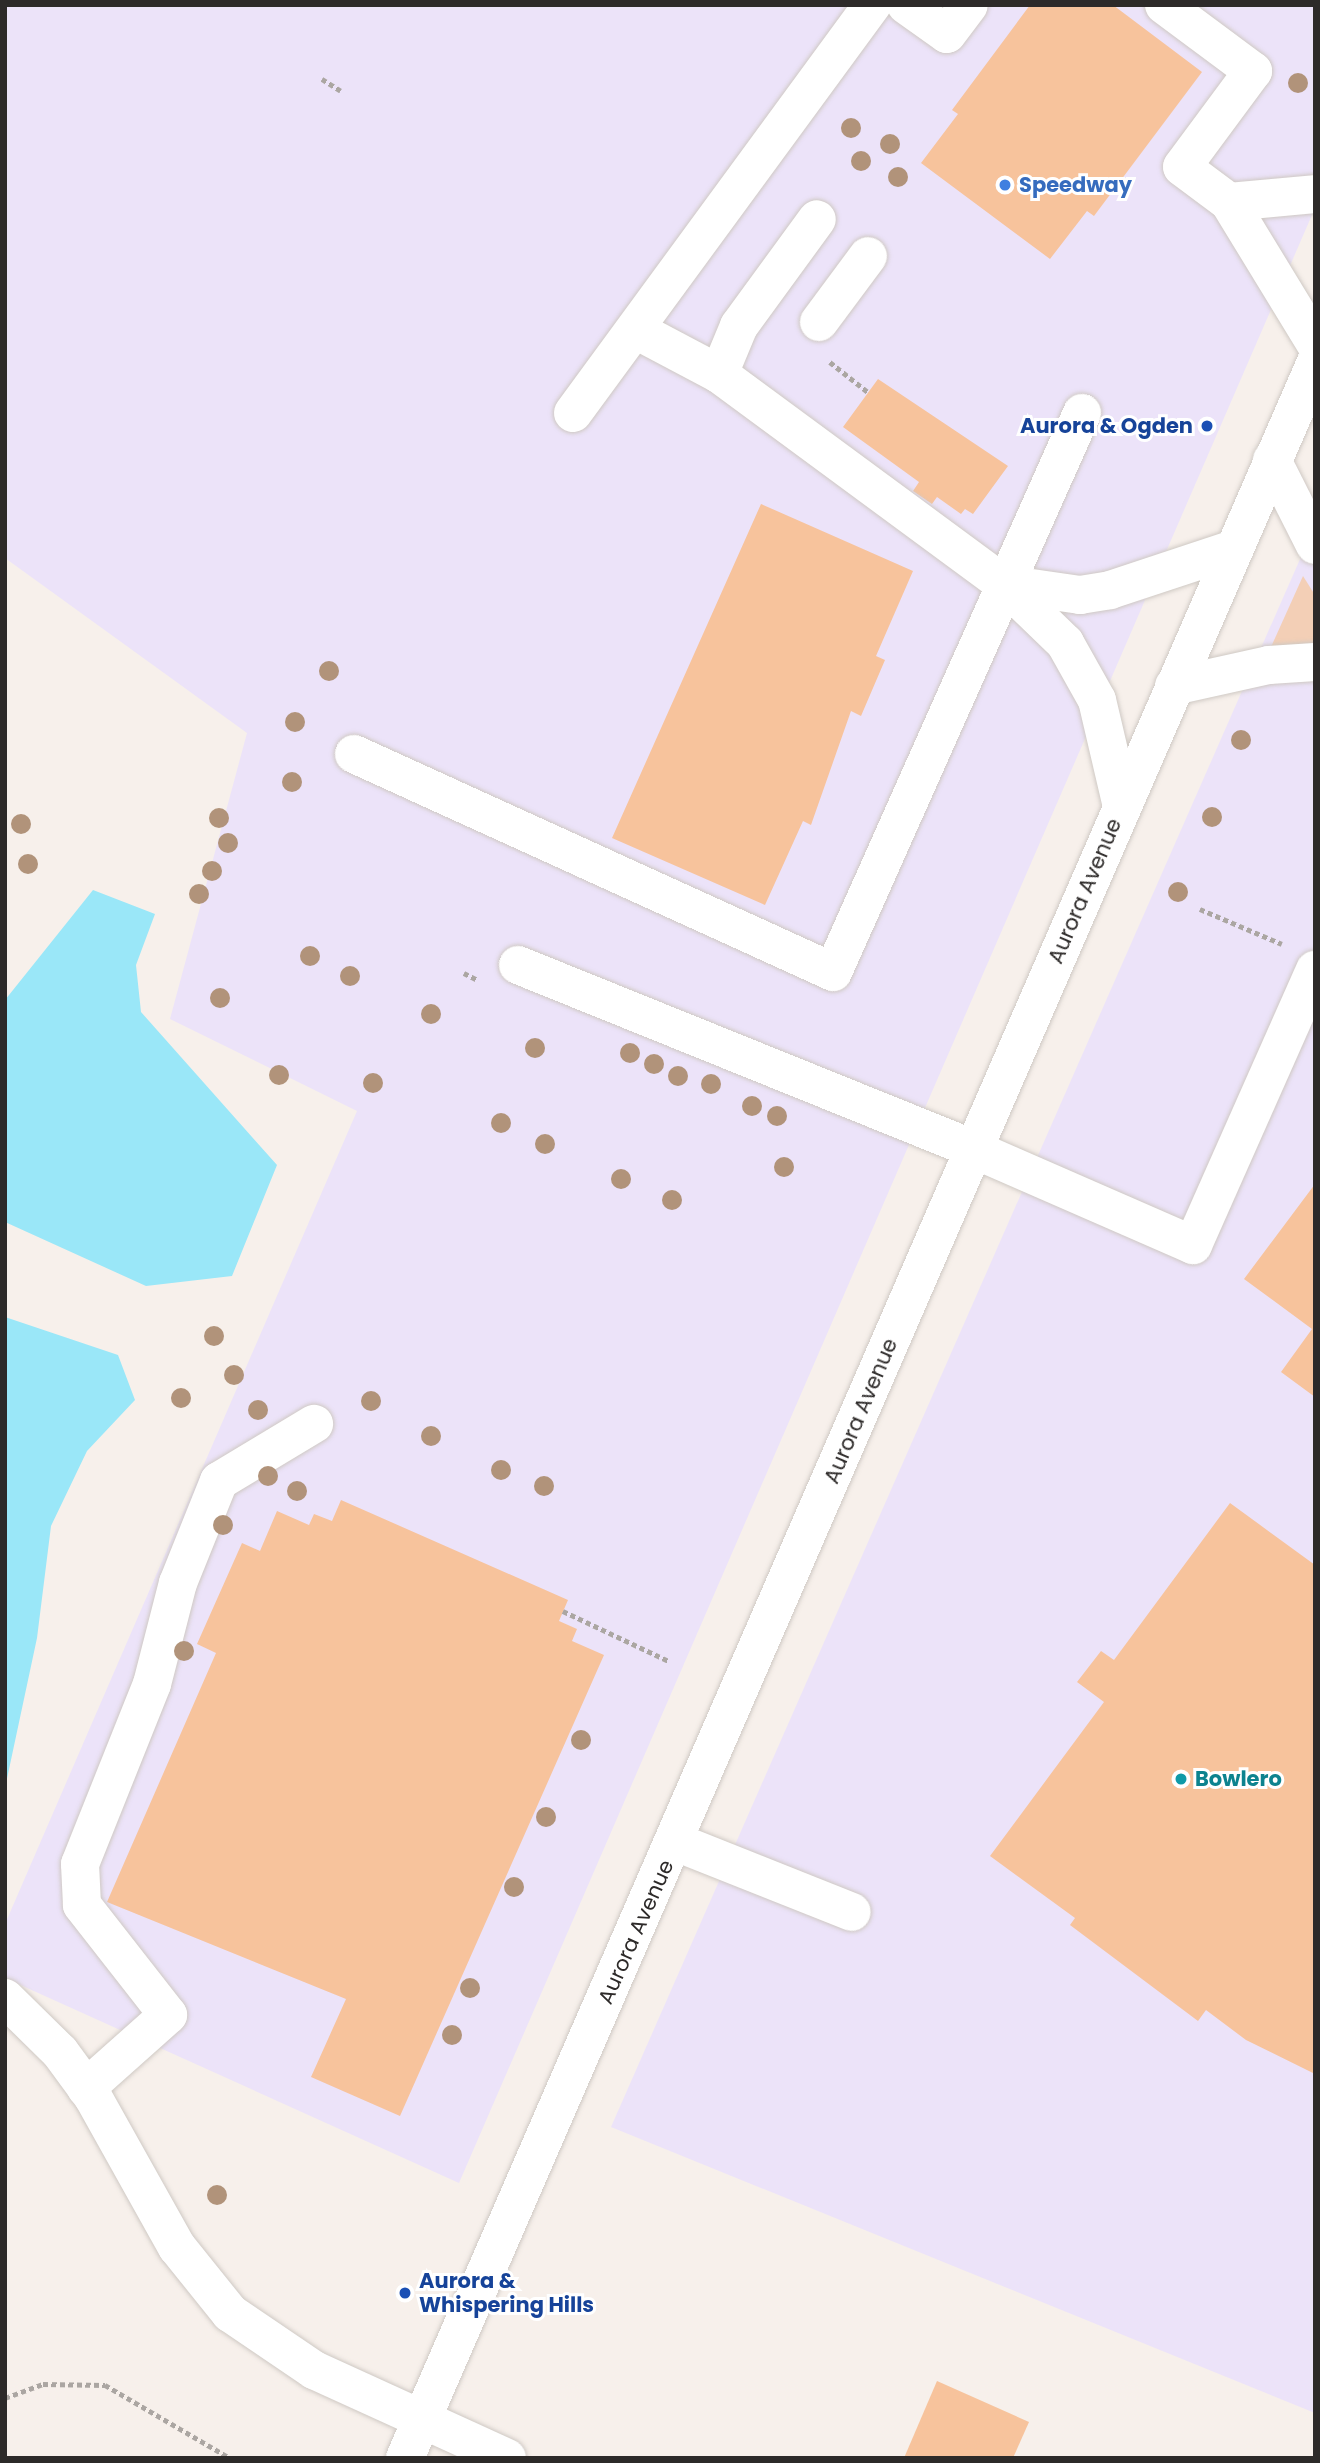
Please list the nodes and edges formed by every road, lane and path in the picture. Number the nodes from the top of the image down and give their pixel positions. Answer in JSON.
{"nodes":[{"id":1,"x":872,"y":5,"type":"edge"},
{"id":2,"x":906,"y":5,"type":"edge"},
{"id":3,"x":969,"y":5,"type":"edge"},
{"id":4,"x":1164,"y":5,"type":"edge"},
{"id":5,"x":322,"y":79,"type":"dead end"},
{"id":6,"x":341,"y":91,"type":"dead end"},
{"id":7,"x":1315,"y":194,"type":"edge"},
{"id":8,"x":1229,"y":202,"type":"junction"},
{"id":9,"x":817,"y":219,"type":"dead end"},
{"id":10,"x":868,"y":256,"type":"dead end"},
{"id":11,"x":820,"y":322,"type":"dead end"},
{"id":12,"x":636,"y":330,"type":"junction"},
{"id":13,"x":1315,"y":343,"type":"edge"},
{"id":14,"x":828,"y":360,"type":"dead end"},
{"id":15,"x":1315,"y":364,"type":"edge"},
{"id":16,"x":719,"y":374,"type":"junction"},
{"id":17,"x":868,"y":392,"type":"dead end"},
{"id":18,"x":573,"y":413,"type":"dead end"},
{"id":19,"x":1082,"y":413,"type":"dead end"},
{"id":20,"x":1272,"y":460,"type":"junction"},
{"id":21,"x":1315,"y":545,"type":"edge"},
{"id":22,"x":1234,"y":549,"type":"junction"},
{"id":23,"x":1004,"y":584,"type":"junction"},
{"id":24,"x":1315,"y":662,"type":"edge"},
{"id":25,"x":1174,"y":686,"type":"junction"},
{"id":26,"x":354,"y":754,"type":"dead end"},
{"id":27,"x":1122,"y":807,"type":"junction"},
{"id":28,"x":1199,"y":909,"type":"dead end"},
{"id":29,"x":1303,"y":959,"type":"edge"},
{"id":30,"x":518,"y":965,"type":"dead end"},
{"id":31,"x":464,"y":973,"type":"dead end"},
{"id":32,"x":482,"y":982,"type":"dead end"},
{"id":33,"x":973,"y":1149,"type":"junction"},
{"id":34,"x":314,"y":1424,"type":"dead end"},
{"id":35,"x":564,"y":1611,"type":"dead end"},
{"id":36,"x":668,"y":1661,"type":"dead end"},
{"id":37,"x":676,"y":1842,"type":"junction"},
{"id":38,"x":852,"y":1912,"type":"dead end"},
{"id":39,"x":5,"y":1998,"type":"edge"},
{"id":40,"x":86,"y":2088,"type":"junction"},
{"id":41,"x":5,"y":2398,"type":"edge"},
{"id":42,"x":422,"y":2421,"type":"junction"},
{"id":43,"x":230,"y":2458,"type":"edge"},
{"id":44,"x":405,"y":2458,"type":"edge"},
{"id":45,"x":507,"y":2458,"type":"edge"}],
"edges":[{"from":1,"to":12,"type":"main road"},
{"from":2,"to":3,"type":"main road"},
{"from":4,"to":8,"type":"main road"},
{"from":5,"to":6,"type":"path"},
{"from":7,"to":8,"type":"main road"},
{"from":8,"to":13,"type":"main road"},
{"from":9,"to":16,"type":"main road"},
{"from":10,"to":11,"type":"main road"},
{"from":12,"to":16,"type":"main road"},
{"from":12,"to":18,"type":"main road"},
{"from":14,"to":17,"type":"path"},
{"from":15,"to":20,"type":"main road","name":"Aurora Avenue"},
{"from":16,"to":23,"type":"main road"},
{"from":19,"to":23,"type":"main road"},
{"from":20,"to":21,"type":"main road"},
{"from":20,"to":22,"type":"main road","name":"Aurora Avenue"},
{"from":22,"to":23,"type":"main road"},
{"from":22,"to":25,"type":"main road","name":"Aurora Avenue"},
{"from":23,"to":26,"type":"main road"},
{"from":23,"to":27,"type":"main road"},
{"from":24,"to":25,"type":"main road"},
{"from":25,"to":27,"type":"main road","name":"Aurora Avenue"},
{"from":27,"to":33,"type":"main road","name":"Aurora Avenue"},
{"from":28,"to":29,"type":"path"},
{"from":29,"to":33,"type":"main road"},
{"from":30,"to":33,"type":"main road"},
{"from":31,"to":32,"type":"path"},
{"from":33,"to":37,"type":"main road","name":"Aurora Avenue"},
{"from":34,"to":40,"type":"main road"},
{"from":35,"to":36,"type":"path"},
{"from":37,"to":38,"type":"main road"},
{"from":37,"to":42,"type":"main road","name":"Aurora Avenue"},
{"from":39,"to":40,"type":"main road"},
{"from":40,"to":42,"type":"main road"},
{"from":41,"to":43,"type":"path"},
{"from":42,"to":44,"type":"main road","name":"Aurora Avenue"},
{"from":42,"to":45,"type":"main road"}]}
